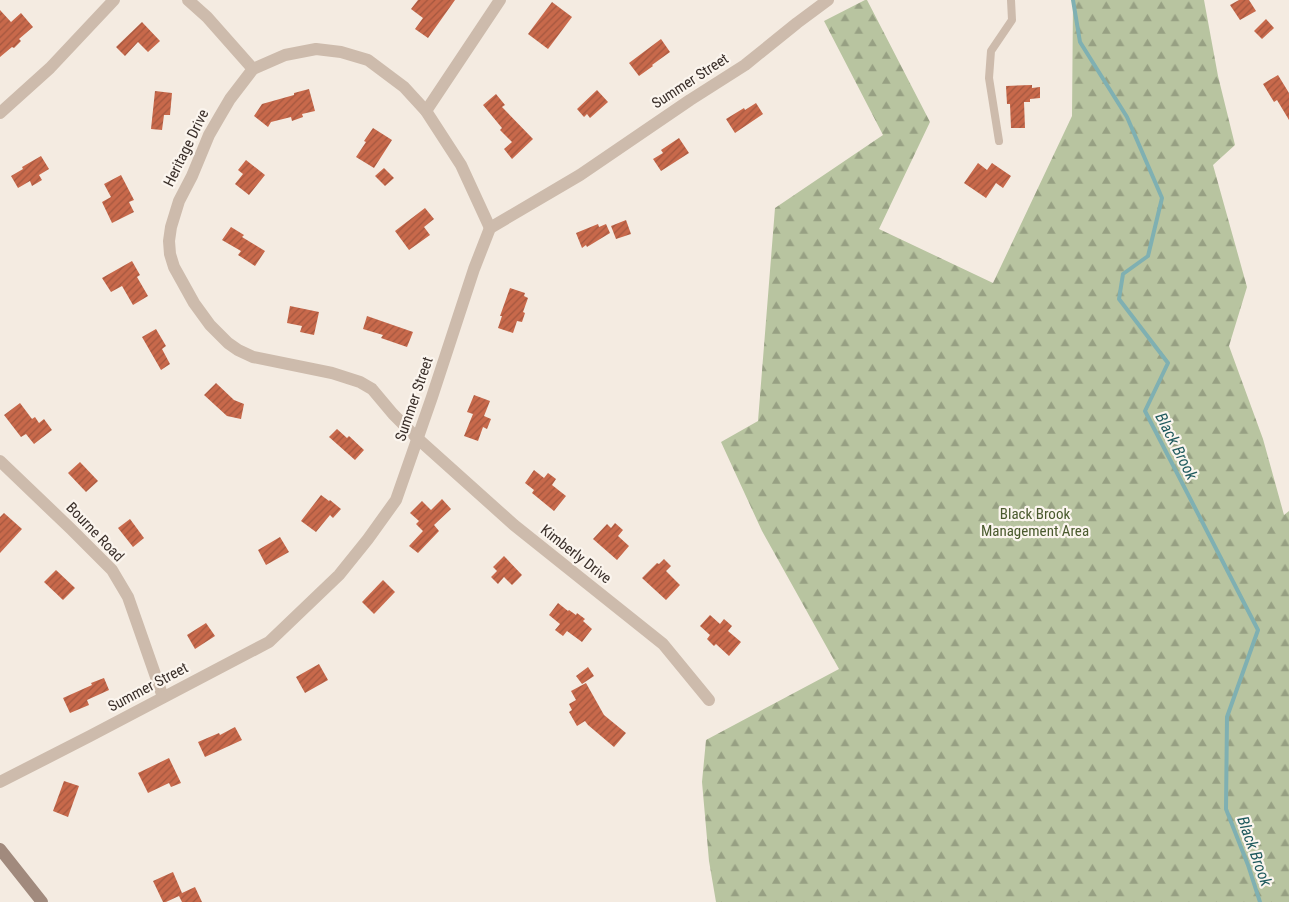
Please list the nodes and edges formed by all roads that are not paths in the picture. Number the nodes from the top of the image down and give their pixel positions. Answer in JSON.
{"nodes":[{"id":1,"x":114,"y":0,"type":"edge"},
{"id":2,"x":188,"y":0,"type":"edge"},
{"id":3,"x":500,"y":0,"type":"edge"},
{"id":4,"x":828,"y":0,"type":"edge"},
{"id":5,"x":1011,"y":0,"type":"edge"},
{"id":6,"x":253,"y":69,"type":"junction"},
{"id":7,"x":426,"y":111,"type":"junction"},
{"id":8,"x":0,"y":113,"type":"edge"},
{"id":9,"x":999,"y":141,"type":"dead end"},
{"id":10,"x":490,"y":228,"type":"junction"},
{"id":11,"x":417,"y":438,"type":"junction"},
{"id":12,"x":0,"y":461,"type":"edge"},
{"id":13,"x":163,"y":697,"type":"junction"},
{"id":14,"x":709,"y":700,"type":"dead end"},
{"id":15,"x":0,"y":782,"type":"edge"},
{"id":16,"x":0,"y":849,"type":"edge"},
{"id":17,"x":42,"y":902,"type":"edge"}],
"edges":[{"from":1,"to":8,"type":"street"},
{"from":2,"to":6,"type":"street"},
{"from":3,"to":7,"type":"street"},
{"from":4,"to":10,"type":"street","name":"Summer Street"},
{"from":5,"to":9,"type":"lane"},
{"from":6,"to":7,"type":"street"},
{"from":6,"to":11,"type":"street","name":"Heritage Drive"},
{"from":7,"to":10,"type":"street"},
{"from":10,"to":11,"type":"street","name":"Summer Street"},
{"from":11,"to":13,"type":"street","name":"Summer Street"},
{"from":11,"to":14,"type":"street","name":"Kimberly Drive"},
{"from":12,"to":13,"type":"street","name":"Bourne Road"},
{"from":13,"to":15,"type":"street","name":"Summer Street"},
{"from":16,"to":17,"type":"main road"}]}
